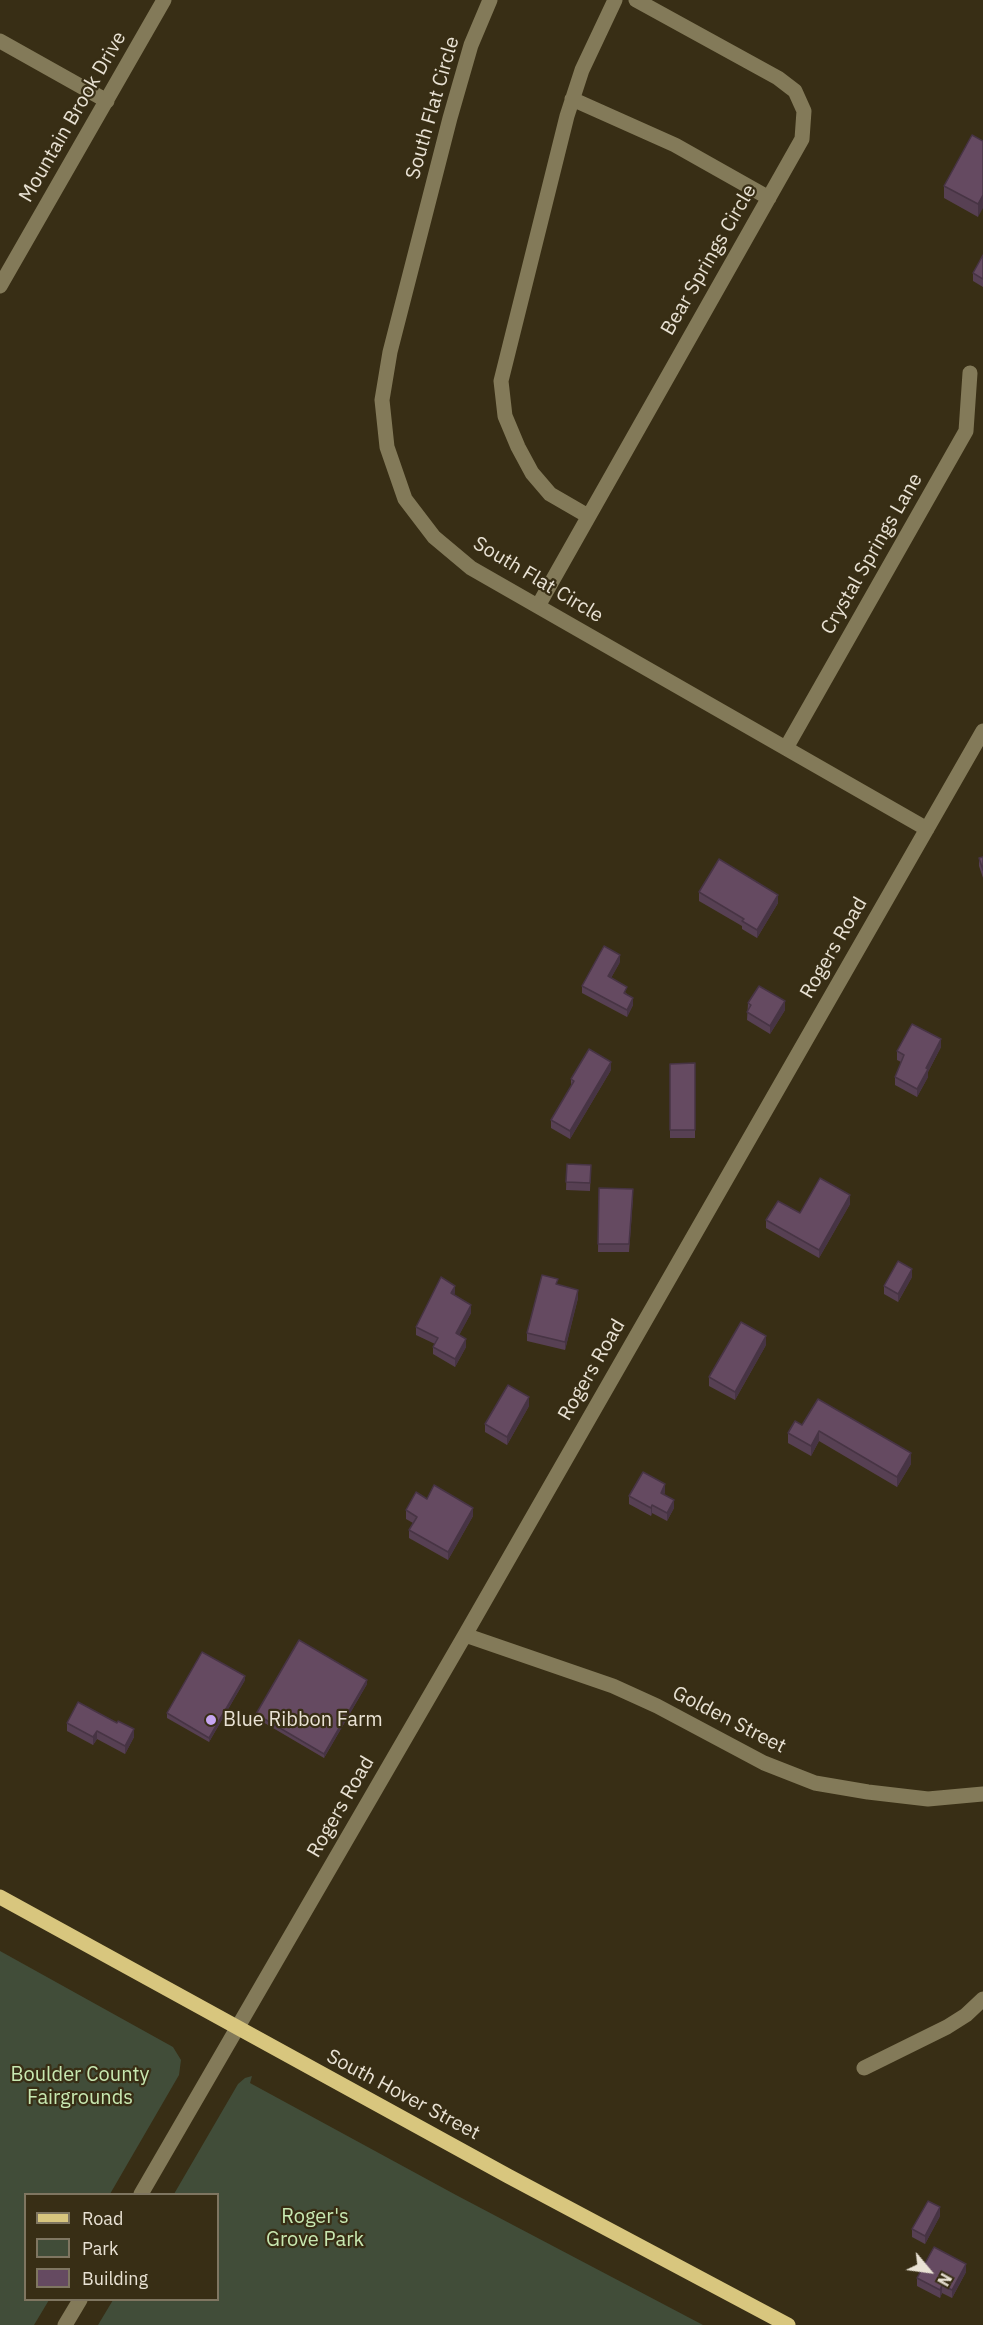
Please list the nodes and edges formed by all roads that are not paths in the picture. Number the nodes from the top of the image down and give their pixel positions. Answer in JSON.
{"nodes":[{"id":1,"x":164,"y":0,"type":"edge"},
{"id":2,"x":490,"y":0,"type":"edge"},
{"id":3,"x":615,"y":0,"type":"edge"},
{"id":4,"x":636,"y":0,"type":"edge"},
{"id":5,"x":0,"y":41,"type":"edge"},
{"id":6,"x":573,"y":99,"type":"junction"},
{"id":7,"x":107,"y":101,"type":"junction"},
{"id":8,"x":769,"y":198,"type":"junction"},
{"id":9,"x":0,"y":286,"type":"edge"},
{"id":10,"x":970,"y":373,"type":"dead end"},
{"id":11,"x":588,"y":516,"type":"junction"},
{"id":12,"x":537,"y":606,"type":"junction"},
{"id":13,"x":983,"y":731,"type":"edge"},
{"id":14,"x":786,"y":748,"type":"junction"},
{"id":15,"x":927,"y":829,"type":"junction"},
{"id":16,"x":465,"y":1635,"type":"junction"},
{"id":17,"x":983,"y":1794,"type":"edge"},
{"id":18,"x":0,"y":1897,"type":"edge"},
{"id":19,"x":983,"y":1999,"type":"edge"},
{"id":20,"x":237,"y":2029,"type":"junction"},
{"id":21,"x":864,"y":2068,"type":"dead end"},
{"id":22,"x":142,"y":2193,"type":"edge"},
{"id":23,"x":79,"y":2301,"type":"edge"},
{"id":24,"x":65,"y":2325,"type":"edge"},
{"id":25,"x":788,"y":2325,"type":"edge"}],
"edges":[{"from":1,"to":7,"type":"street","name":"Mountain Brook Drive"},
{"from":2,"to":12,"type":"street","name":"South Flat Circle"},
{"from":3,"to":6,"type":"street"},
{"from":4,"to":8,"type":"street","name":"Bear Springs Circle"},
{"from":5,"to":7,"type":"street"},
{"from":6,"to":8,"type":"street"},
{"from":6,"to":11,"type":"street"},
{"from":7,"to":9,"type":"street","name":"Mountain Brook Drive"},
{"from":8,"to":11,"type":"street","name":"Bear Springs Circle"},
{"from":10,"to":14,"type":"street","name":"Crystal Springs Lane"},
{"from":11,"to":12,"type":"street","name":"Bear Springs Circle"},
{"from":12,"to":14,"type":"street","name":"South Flat Circle"},
{"from":13,"to":15,"type":"street","name":"Rogers Road"},
{"from":14,"to":15,"type":"street","name":"South Flat Circle"},
{"from":15,"to":16,"type":"street","name":"Rogers Road"},
{"from":16,"to":17,"type":"street","name":"Golden Street"},
{"from":16,"to":20,"type":"street","name":"Rogers Road"},
{"from":18,"to":20,"type":"main road","name":"South Hover Street"},
{"from":19,"to":21,"type":"street"},
{"from":20,"to":22,"type":"street","name":"Rogers Road"},
{"from":20,"to":25,"type":"main road","name":"South Hover Street"},
{"from":23,"to":24,"type":"street"}]}
